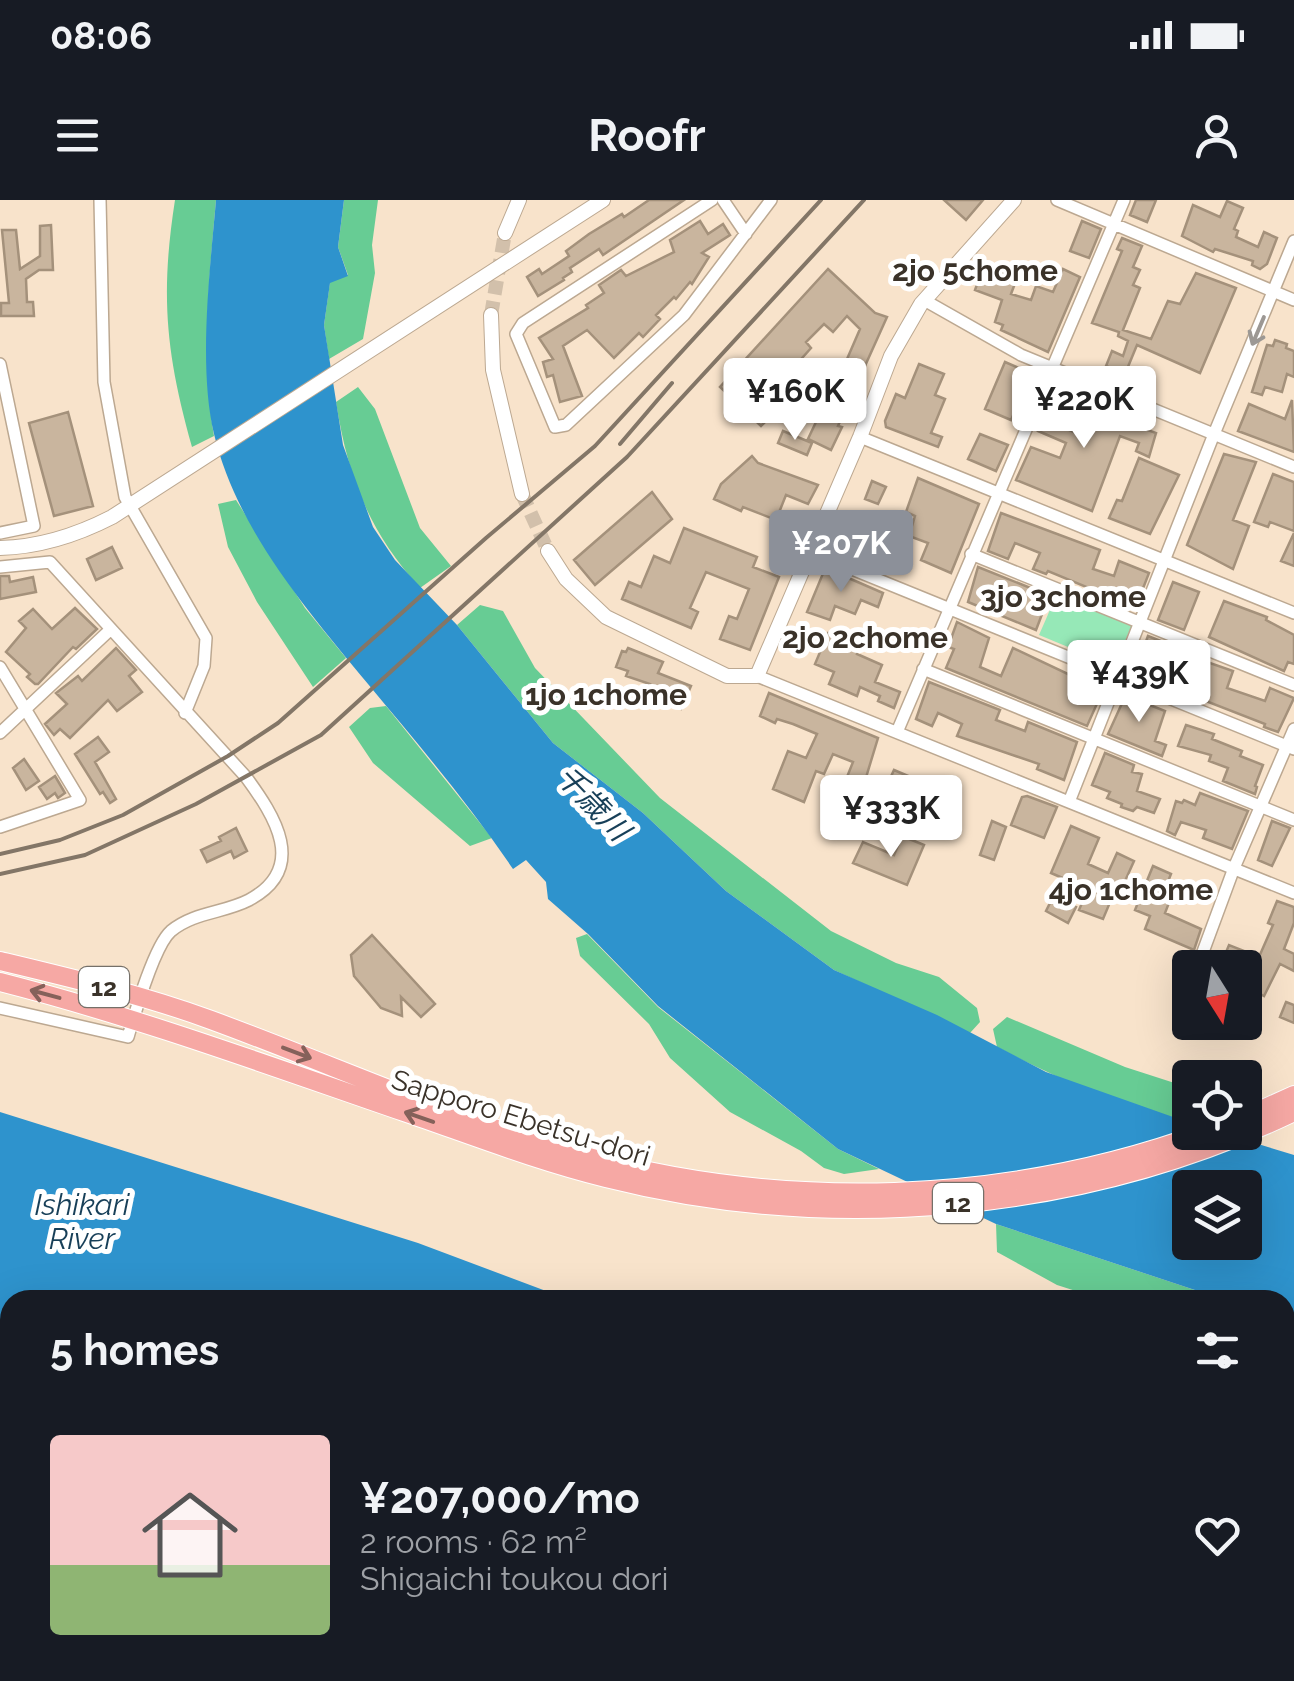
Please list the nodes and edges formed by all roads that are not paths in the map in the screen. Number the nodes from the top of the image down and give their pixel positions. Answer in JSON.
{"nodes":[{"id":1,"x":100,"y":200,"type":"edge"},
{"id":2,"x":519,"y":200,"type":"edge"},
{"id":3,"x":603,"y":200,"type":"edge"},
{"id":4,"x":712,"y":200,"type":"edge"},
{"id":5,"x":723,"y":200,"type":"edge"},
{"id":6,"x":771,"y":200,"type":"edge"},
{"id":7,"x":1014,"y":200,"type":"edge"},
{"id":8,"x":1057,"y":200,"type":"edge"},
{"id":9,"x":1124,"y":200,"type":"edge"},
{"id":10,"x":1115,"y":224,"type":"junction"},
{"id":11,"x":504,"y":233,"type":"tunnel mouth"},
{"id":12,"x":746,"y":234,"type":"junction"},
{"id":13,"x":1294,"y":240,"type":"edge"},
{"id":14,"x":1275,"y":292,"type":"junction"},
{"id":15,"x":924,"y":300,"type":"junction"},
{"id":16,"x":1294,"y":300,"type":"edge"},
{"id":17,"x":491,"y":315,"type":"tunnel mouth"},
{"id":18,"x":0,"y":364,"type":"edge"},
{"id":19,"x":1052,"y":368,"type":"junction"},
{"id":20,"x":1214,"y":434,"type":"junction"},
{"id":21,"x":860,"y":437,"type":"junction"},
{"id":22,"x":1294,"y":467,"type":"edge"},
{"id":23,"x":997,"y":493,"type":"junction"},
{"id":24,"x":522,"y":494,"type":"tunnel mouth"},
{"id":25,"x":129,"y":507,"type":"junction"},
{"id":26,"x":0,"y":533,"type":"edge"},
{"id":27,"x":0,"y":548,"type":"edge"},
{"id":28,"x":548,"y":551,"type":"tunnel mouth"},
{"id":29,"x":810,"y":552,"type":"junction"},
{"id":30,"x":971,"y":554,"type":"junction"},
{"id":31,"x":1164,"y":560,"type":"junction"},
{"id":32,"x":0,"y":567,"type":"edge"},
{"id":33,"x":948,"y":608,"type":"junction"},
{"id":34,"x":1294,"y":613,"type":"edge"},
{"id":35,"x":1140,"y":622,"type":"junction"},
{"id":36,"x":110,"y":630,"type":"junction"},
{"id":37,"x":0,"y":667,"type":"edge"},
{"id":38,"x":923,"y":670,"type":"junction"},
{"id":39,"x":757,"y":676,"type":"junction"},
{"id":40,"x":1118,"y":678,"type":"junction"},
{"id":41,"x":1294,"y":685,"type":"edge"},
{"id":42,"x":26,"y":711,"type":"junction"},
{"id":43,"x":185,"y":713,"type":"junction"},
{"id":44,"x":1294,"y":729,"type":"edge"},
{"id":45,"x":897,"y":732,"type":"junction"},
{"id":46,"x":0,"y":733,"type":"edge"},
{"id":47,"x":1094,"y":740,"type":"junction"},
{"id":48,"x":1290,"y":748,"type":"edge"},
{"id":49,"x":1069,"y":802,"type":"junction"},
{"id":50,"x":1260,"y":806,"type":"junction"},
{"id":51,"x":1294,"y":820,"type":"edge"},
{"id":52,"x":0,"y":827,"type":"edge"},
{"id":53,"x":1234,"y":868,"type":"junction"},
{"id":54,"x":1294,"y":893,"type":"edge"},
{"id":55,"x":1204,"y":950,"type":"edge"},
{"id":56,"x":0,"y":962,"type":"edge"},
{"id":57,"x":0,"y":982,"type":"edge"},
{"id":58,"x":142,"y":998,"type":"junction"},
{"id":59,"x":0,"y":1008,"type":"edge"},
{"id":60,"x":133,"y":1020,"type":"junction"},
{"id":61,"x":1294,"y":1094,"type":"edge"},
{"id":62,"x":1262,"y":1109,"type":"edge"},
{"id":63,"x":1294,"y":1112,"type":"edge"},
{"id":64,"x":1172,"y":1143,"type":"edge"},
{"id":65,"x":613,"y":1172,"type":"junction"}],
"edges":[{"from":1,"to":25,"type":"street"},
{"from":2,"to":11,"type":"street"},
{"from":3,"to":25,"type":"street"},
{"from":4,"to":12,"type":"street"},
{"from":5,"to":12,"type":"street"},
{"from":6,"to":12,"type":"street"},
{"from":7,"to":15,"type":"street"},
{"from":8,"to":10,"type":"street"},
{"from":9,"to":10,"type":"street"},
{"from":10,"to":14,"type":"street"},
{"from":10,"to":19,"type":"street"},
{"from":13,"to":14,"type":"street"},
{"from":14,"to":16,"type":"street"},
{"from":14,"to":20,"type":"street","one_way":true},
{"from":15,"to":19,"type":"street"},
{"from":15,"to":21,"type":"street"},
{"from":17,"to":24,"type":"street"},
{"from":18,"to":26,"type":"street"},
{"from":19,"to":20,"type":"street"},
{"from":19,"to":23,"type":"street"},
{"from":20,"to":22,"type":"street"},
{"from":20,"to":31,"type":"street"},
{"from":21,"to":23,"type":"street"},
{"from":21,"to":29,"type":"street"},
{"from":23,"to":30,"type":"street"},
{"from":23,"to":31,"type":"street"},
{"from":25,"to":27,"type":"street"},
{"from":25,"to":43,"type":"street"},
{"from":28,"to":39,"type":"street"},
{"from":29,"to":33,"type":"street"},
{"from":29,"to":39,"type":"street"},
{"from":30,"to":33,"type":"street"},
{"from":30,"to":35,"type":"street"},
{"from":31,"to":34,"type":"street"},
{"from":31,"to":35,"type":"street"},
{"from":32,"to":36,"type":"street"},
{"from":33,"to":38,"type":"street"},
{"from":33,"to":40,"type":"street"},
{"from":35,"to":40,"type":"street"},
{"from":35,"to":41,"type":"street"},
{"from":36,"to":42,"type":"street"},
{"from":36,"to":43,"type":"street"},
{"from":37,"to":42,"type":"street"},
{"from":38,"to":45,"type":"street"},
{"from":38,"to":47,"type":"street"},
{"from":39,"to":45,"type":"street"},
{"from":40,"to":47,"type":"street"},
{"from":40,"to":48,"type":"street"},
{"from":42,"to":46,"type":"street"},
{"from":42,"to":52,"type":"street"},
{"from":43,"to":58,"type":"street"},
{"from":44,"to":48,"type":"street"},
{"from":45,"to":49,"type":"street"},
{"from":47,"to":49,"type":"street"},
{"from":47,"to":50,"type":"street"},
{"from":48,"to":50,"type":"street"},
{"from":49,"to":53,"type":"street"},
{"from":50,"to":51,"type":"street"},
{"from":50,"to":53,"type":"street"},
{"from":53,"to":54,"type":"street"},
{"from":53,"to":55,"type":"street"},
{"from":56,"to":58,"type":"highway","number":"12"},
{"from":60,"to":57,"type":"highway","number":"12","one_way":true},
{"from":58,"to":60,"type":"street"},
{"from":58,"to":65,"type":"highway","name":"Sapporo Ebetsu-dori","number":"12","one_way":true},
{"from":59,"to":60,"type":"street"},
{"from":65,"to":60,"type":"highway","name":"Sapporo Ebetsu-dori","number":"12","one_way":true},
{"from":61,"to":62,"type":"highway"},
{"from":63,"to":65,"type":"highway","name":"Sapporo Ebetsu-dori","number":"12"},
{"from":64,"to":65,"type":"highway","name":"Sapporo Ebetsu-dori","number":"12"}]}
